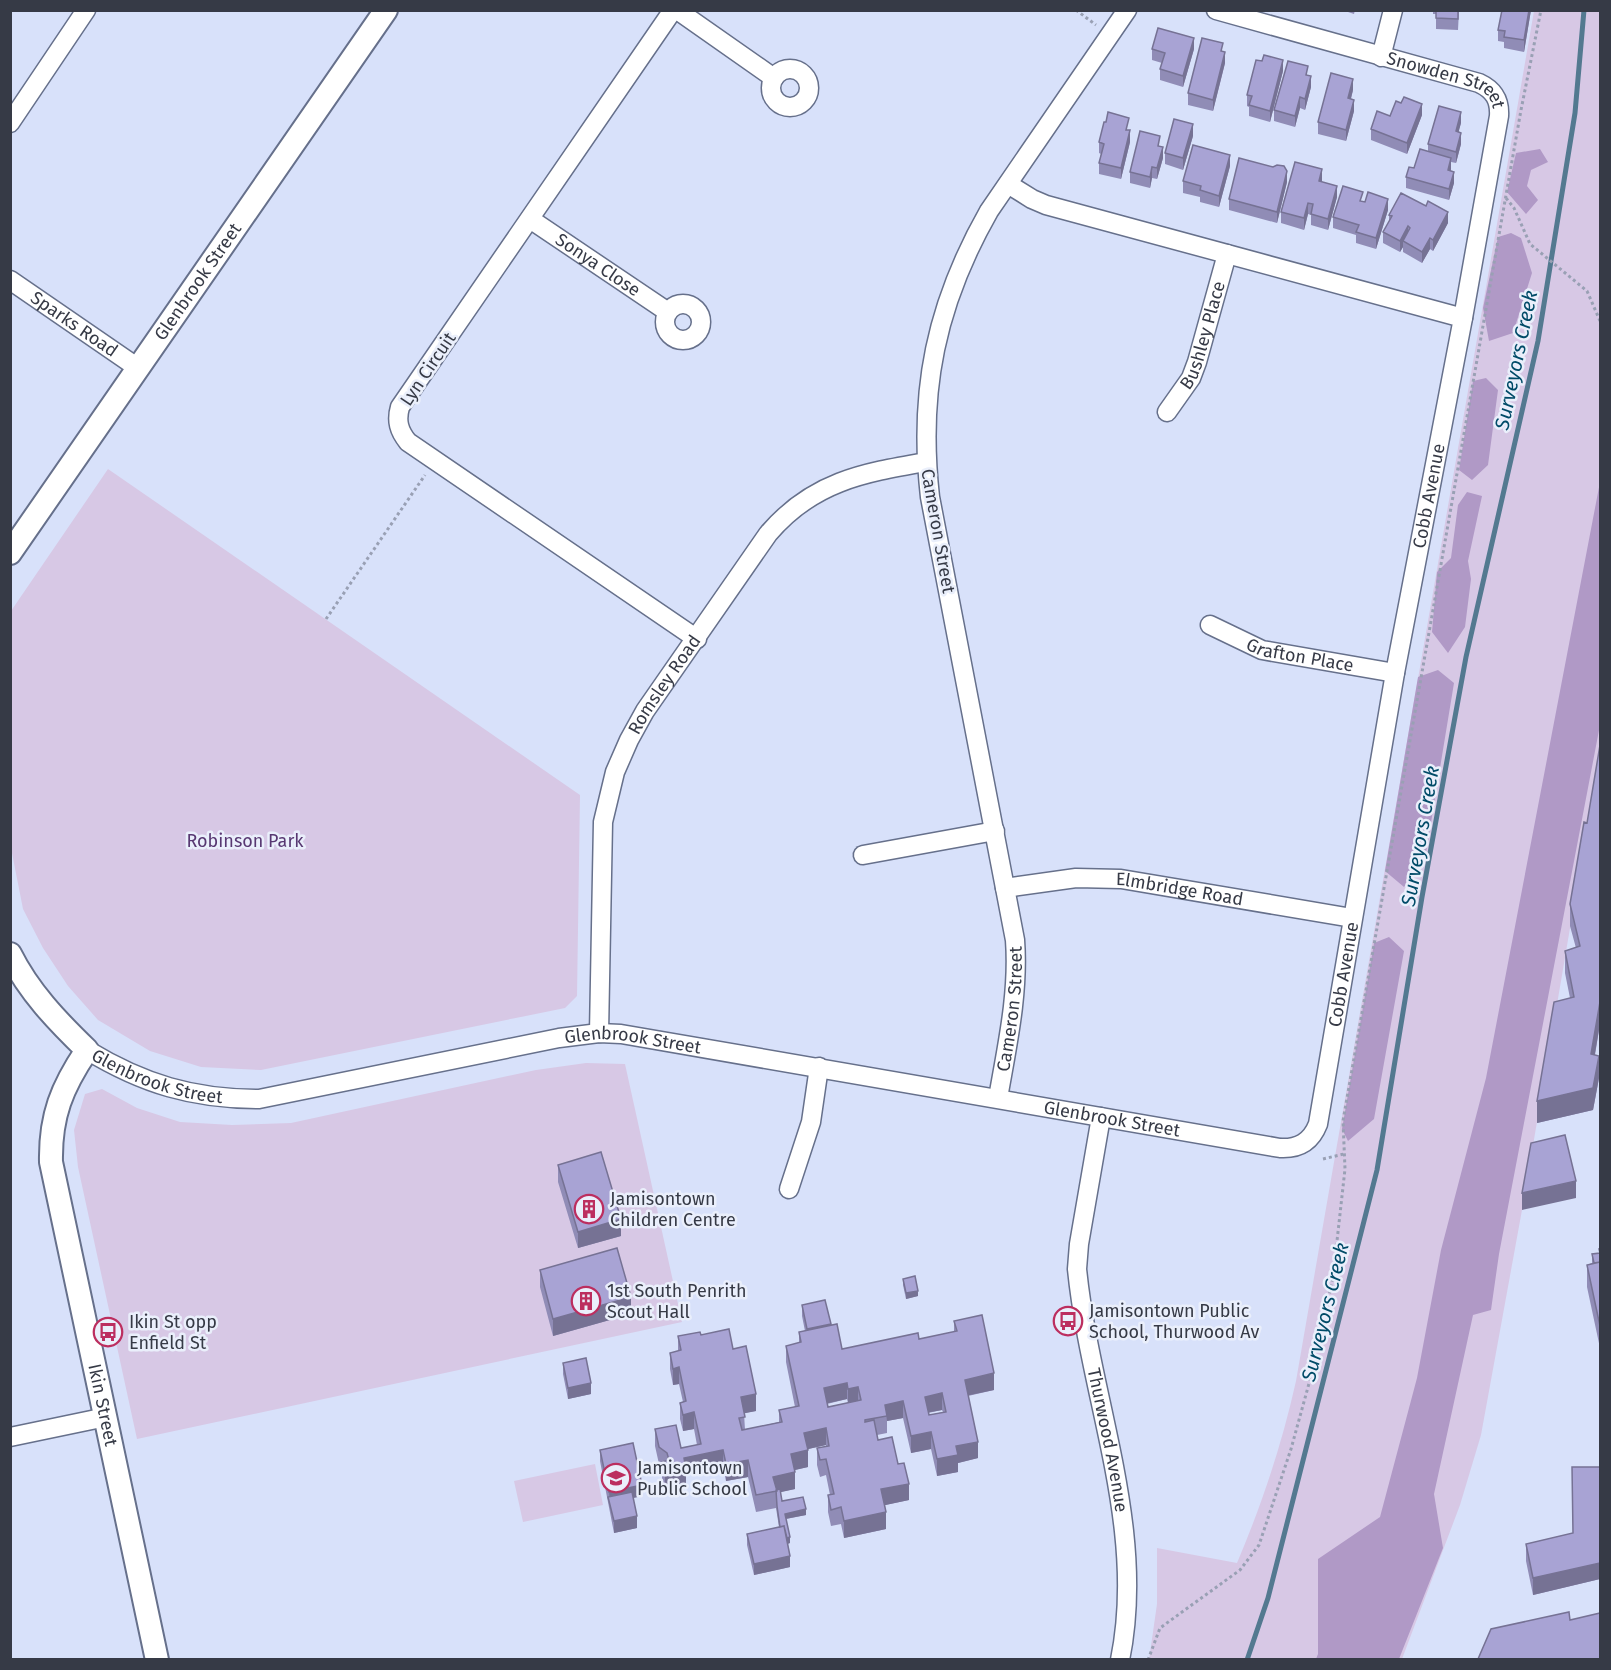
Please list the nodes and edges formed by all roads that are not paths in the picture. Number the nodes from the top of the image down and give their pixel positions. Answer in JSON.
{"nodes":[{"id":1,"x":86,"y":10,"type":"edge"},
{"id":2,"x":386,"y":10,"type":"edge"},
{"id":3,"x":675,"y":10,"type":"edge"},
{"id":4,"x":1127,"y":10,"type":"edge"},
{"id":5,"x":1215,"y":10,"type":"edge"},
{"id":6,"x":1393,"y":10,"type":"edge"},
{"id":7,"x":1381,"y":57,"type":"junction"},
{"id":8,"x":774,"y":78,"type":"dead end"},
{"id":9,"x":14,"y":111,"type":"edge"},
{"id":10,"x":1008,"y":184,"type":"junction"},
{"id":11,"x":530,"y":219,"type":"junction"},
{"id":12,"x":1227,"y":254,"type":"junction"},
{"id":13,"x":10,"y":280,"type":"edge"},
{"id":14,"x":668,"y":312,"type":"dead end"},
{"id":15,"x":1463,"y":318,"type":"junction"},
{"id":16,"x":138,"y":368,"type":"junction"},
{"id":17,"x":1167,"y":412,"type":"dead end"},
{"id":18,"x":926,"y":462,"type":"junction"},
{"id":19,"x":10,"y":553,"type":"edge"},
{"id":20,"x":1210,"y":626,"type":"dead end"},
{"id":21,"x":697,"y":639,"type":"junction"},
{"id":22,"x":1395,"y":673,"type":"junction"},
{"id":23,"x":994,"y":831,"type":"junction"},
{"id":24,"x":863,"y":855,"type":"dead end"},
{"id":25,"x":1005,"y":888,"type":"junction"},
{"id":26,"x":1352,"y":918,"type":"junction"},
{"id":27,"x":10,"y":954,"type":"edge"},
{"id":28,"x":600,"y":1033,"type":"junction"},
{"id":29,"x":87,"y":1050,"type":"junction"},
{"id":30,"x":819,"y":1067,"type":"junction"},
{"id":31,"x":999,"y":1098,"type":"junction"},
{"id":32,"x":1101,"y":1117,"type":"junction"},
{"id":33,"x":1308,"y":1140,"type":"joint"},
{"id":34,"x":789,"y":1189,"type":"dead end"},
{"id":35,"x":106,"y":1417,"type":"junction"},
{"id":36,"x":10,"y":1437,"type":"edge"},
{"id":37,"x":157,"y":1659,"type":"edge"},
{"id":38,"x":1120,"y":1659,"type":"edge"}],
"edges":[{"from":1,"to":9,"type":"street"},
{"from":2,"to":16,"type":"street","name":"Glenbrook Street"},
{"from":3,"to":8,"type":"street"},
{"from":3,"to":11,"type":"street","name":"Lyn Circuit"},
{"from":4,"to":10,"type":"street","name":"Cameron Street"},
{"from":5,"to":7,"type":"street","name":"Snowden Street"},
{"from":6,"to":7,"type":"street"},
{"from":7,"to":15,"type":"street","name":"Snowden Street"},
{"from":10,"to":12,"type":"street"},
{"from":10,"to":18,"type":"street","name":"Cameron Street"},
{"from":11,"to":14,"type":"street","name":"Sonya Close"},
{"from":11,"to":21,"type":"street","name":"Lyn Circuit"},
{"from":12,"to":15,"type":"street"},
{"from":12,"to":17,"type":"street","name":"Bushley Place"},
{"from":13,"to":16,"type":"street","name":"Sparks Road"},
{"from":15,"to":22,"type":"street","name":"Cobb Avenue"},
{"from":16,"to":19,"type":"street","name":"Glenbrook Street"},
{"from":18,"to":21,"type":"street","name":"Romsley Road"},
{"from":18,"to":23,"type":"street","name":"Cameron Street"},
{"from":20,"to":22,"type":"street","name":"Grafton Place"},
{"from":21,"to":28,"type":"street","name":"Romsley Road"},
{"from":22,"to":26,"type":"street","name":"Cobb Avenue"},
{"from":23,"to":24,"type":"street"},
{"from":23,"to":25,"type":"street","name":"Cameron Street"},
{"from":25,"to":26,"type":"street","name":"Elmbridge Road"},
{"from":25,"to":31,"type":"street","name":"Cameron Street"},
{"from":26,"to":33,"type":"street","name":"Cobb Avenue"},
{"from":27,"to":29,"type":"street","name":"Glenbrook Street"},
{"from":28,"to":29,"type":"street","name":"Glenbrook Street"},
{"from":28,"to":30,"type":"street","name":"Glenbrook Street"},
{"from":29,"to":35,"type":"street","name":"Ikin Street"},
{"from":30,"to":31,"type":"street","name":"Glenbrook Street"},
{"from":30,"to":34,"type":"street"},
{"from":31,"to":32,"type":"street","name":"Glenbrook Street"},
{"from":32,"to":33,"type":"street","name":"Glenbrook Street"},
{"from":32,"to":38,"type":"street","name":"Thurwood Avenue"},
{"from":35,"to":36,"type":"street"},
{"from":35,"to":37,"type":"street","name":"Ikin Street"}]}
